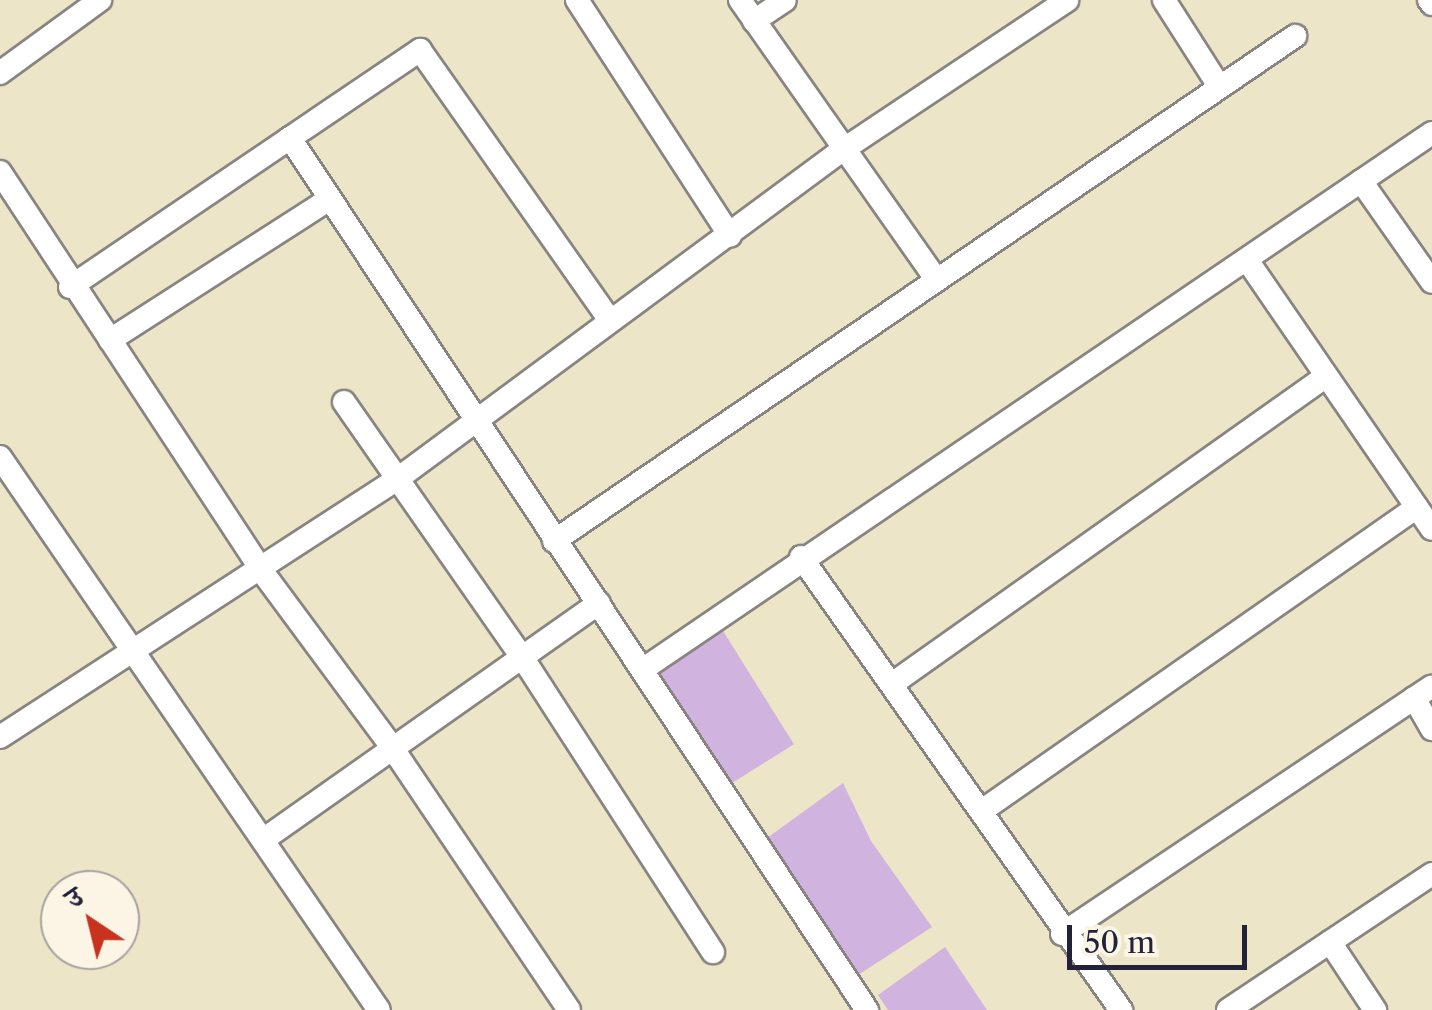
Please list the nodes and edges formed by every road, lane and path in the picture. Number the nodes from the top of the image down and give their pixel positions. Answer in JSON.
{"nodes":[{"id":1,"x":100,"y":0,"type":"edge"},
{"id":2,"x":576,"y":0,"type":"edge"},
{"id":3,"x":740,"y":0,"type":"edge"},
{"id":4,"x":785,"y":0,"type":"edge"},
{"id":5,"x":1068,"y":0,"type":"edge"},
{"id":6,"x":1164,"y":0,"type":"edge"},
{"id":7,"x":754,"y":21,"type":"junction"},
{"id":8,"x":1294,"y":36,"type":"dead end"},
{"id":9,"x":0,"y":74,"type":"edge"},
{"id":10,"x":1218,"y":83,"type":"junction"},
{"id":11,"x":1432,"y":133,"type":"edge"},
{"id":12,"x":290,"y":138,"type":"junction"},
{"id":13,"x":842,"y":152,"type":"junction"},
{"id":14,"x":0,"y":172,"type":"edge"},
{"id":15,"x":1361,"y":181,"type":"junction"},
{"id":16,"x":328,"y":200,"type":"junction"},
{"id":17,"x":730,"y":236,"type":"junction"},
{"id":18,"x":1247,"y":260,"type":"junction"},
{"id":19,"x":936,"y":279,"type":"junction"},
{"id":20,"x":1432,"y":282,"type":"edge"},
{"id":21,"x":70,"y":287,"type":"junction"},
{"id":22,"x":610,"y":320,"type":"junction"},
{"id":23,"x":110,"y":340,"type":"junction"},
{"id":24,"x":1325,"y":376,"type":"junction"},
{"id":25,"x":344,"y":402,"type":"dead end"},
{"id":26,"x":477,"y":422,"type":"junction"},
{"id":27,"x":0,"y":457,"type":"edge"},
{"id":28,"x":396,"y":480,"type":"junction"},
{"id":29,"x":1417,"y":508,"type":"junction"},
{"id":30,"x":1432,"y":530,"type":"edge"},
{"id":31,"x":554,"y":541,"type":"junction"},
{"id":32,"x":801,"y":557,"type":"junction"},
{"id":33,"x":262,"y":570,"type":"junction"},
{"id":34,"x":599,"y":603,"type":"junction"},
{"id":35,"x":135,"y":652,"type":"junction"},
{"id":36,"x":524,"y":660,"type":"junction"},
{"id":37,"x":642,"y":670,"type":"junction"},
{"id":38,"x":892,"y":684,"type":"junction"},
{"id":39,"x":1423,"y":692,"type":"edge"},
{"id":40,"x":1432,"y":729,"type":"edge"},
{"id":41,"x":2,"y":730,"type":"edge"},
{"id":42,"x":391,"y":746,"type":"junction"},
{"id":43,"x":983,"y":810,"type":"junction"},
{"id":44,"x":262,"y":840,"type":"junction"},
{"id":45,"x":1432,"y":874,"type":"edge"},
{"id":46,"x":1062,"y":934,"type":"junction"},
{"id":47,"x":1330,"y":942,"type":"junction"},
{"id":48,"x":714,"y":952,"type":"dead end"},
{"id":49,"x":379,"y":1010,"type":"edge"},
{"id":50,"x":568,"y":1010,"type":"edge"},
{"id":51,"x":867,"y":1010,"type":"edge"},
{"id":52,"x":1121,"y":1010,"type":"edge"},
{"id":53,"x":1228,"y":1010,"type":"edge"},
{"id":54,"x":1376,"y":1010,"type":"edge"}],
"edges":[{"from":1,"to":9,"type":"street"},
{"from":2,"to":17,"type":"street"},
{"from":3,"to":7,"type":"street"},
{"from":4,"to":7,"type":"street"},
{"from":5,"to":13,"type":"street"},
{"from":6,"to":10,"type":"street"},
{"from":7,"to":13,"type":"street"},
{"from":8,"to":10,"type":"street"},
{"from":10,"to":19,"type":"street"},
{"from":11,"to":15,"type":"street"},
{"from":12,"to":16,"type":"street"},
{"from":12,"to":21,"type":"street"},
{"from":12,"to":22,"type":"street"},
{"from":13,"to":17,"type":"street"},
{"from":13,"to":19,"type":"street"},
{"from":14,"to":21,"type":"street"},
{"from":15,"to":18,"type":"street"},
{"from":15,"to":20,"type":"street"},
{"from":16,"to":23,"type":"street"},
{"from":16,"to":26,"type":"street"},
{"from":17,"to":22,"type":"street"},
{"from":18,"to":24,"type":"street"},
{"from":18,"to":32,"type":"street"},
{"from":19,"to":31,"type":"street"},
{"from":21,"to":23,"type":"street"},
{"from":22,"to":26,"type":"street"},
{"from":23,"to":33,"type":"street"},
{"from":24,"to":29,"type":"street"},
{"from":24,"to":38,"type":"street"},
{"from":25,"to":28,"type":"street"},
{"from":26,"to":28,"type":"street"},
{"from":26,"to":31,"type":"street"},
{"from":27,"to":35,"type":"street"},
{"from":28,"to":33,"type":"street"},
{"from":28,"to":36,"type":"street"},
{"from":29,"to":30,"type":"street"},
{"from":29,"to":43,"type":"street"},
{"from":31,"to":34,"type":"street"},
{"from":32,"to":37,"type":"street"},
{"from":32,"to":38,"type":"street"},
{"from":33,"to":35,"type":"street"},
{"from":33,"to":42,"type":"street"},
{"from":34,"to":36,"type":"street"},
{"from":34,"to":37,"type":"street"},
{"from":35,"to":41,"type":"street"},
{"from":35,"to":44,"type":"street"},
{"from":36,"to":42,"type":"street"},
{"from":36,"to":48,"type":"street"},
{"from":37,"to":51,"type":"street"},
{"from":38,"to":43,"type":"street"},
{"from":39,"to":40,"type":"street"},
{"from":39,"to":46,"type":"street"},
{"from":42,"to":44,"type":"street"},
{"from":42,"to":50,"type":"street"},
{"from":43,"to":46,"type":"street"},
{"from":44,"to":49,"type":"street"},
{"from":45,"to":47,"type":"street"},
{"from":46,"to":52,"type":"street"},
{"from":47,"to":53,"type":"street"},
{"from":47,"to":54,"type":"street"}]}
